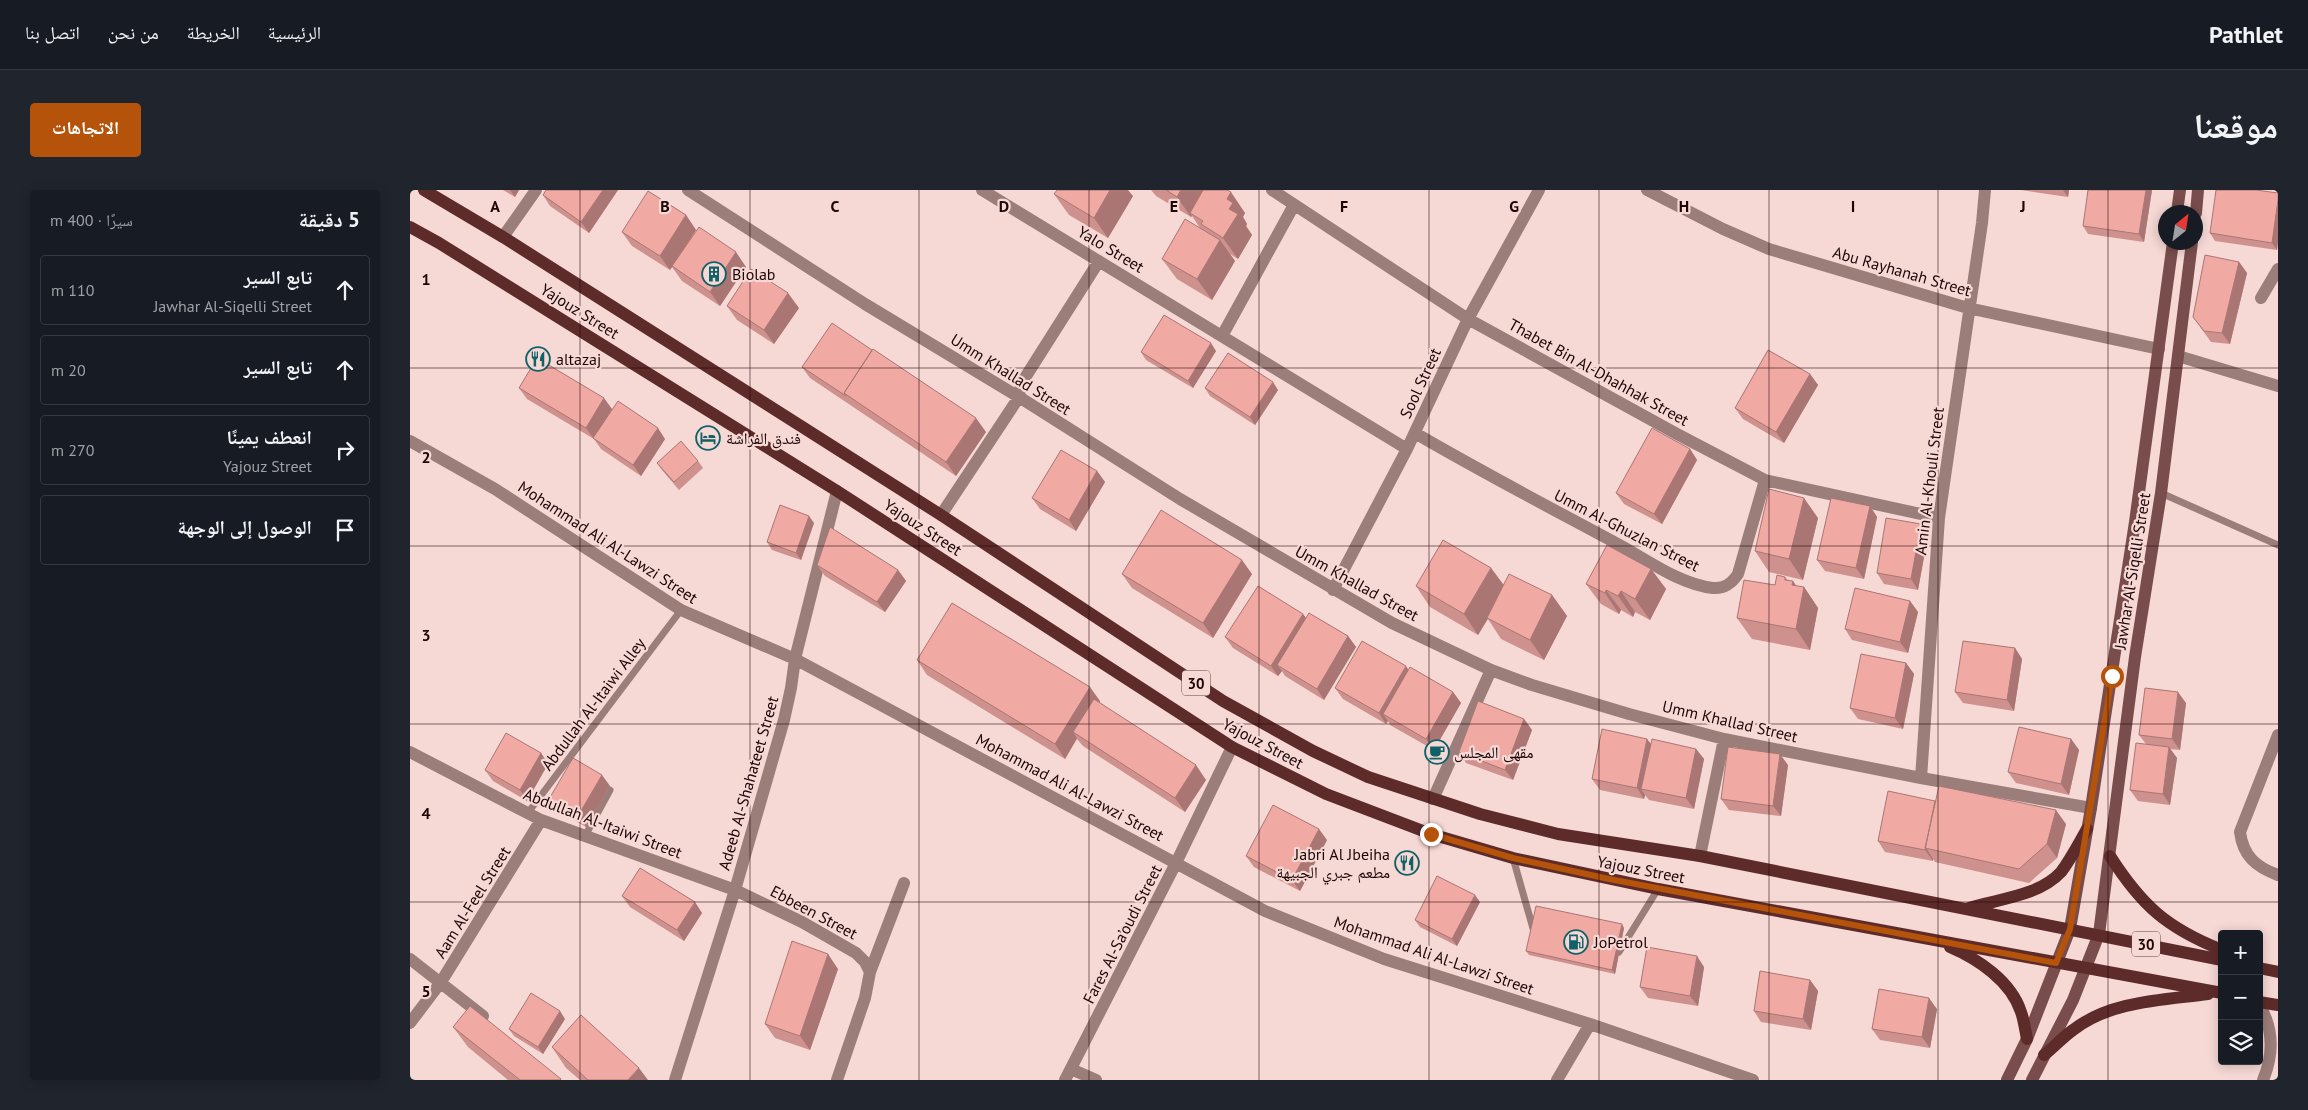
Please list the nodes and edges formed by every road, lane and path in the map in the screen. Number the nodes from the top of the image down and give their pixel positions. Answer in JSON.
{"nodes":[{"id":1,"x":424,"y":190,"type":"edge"},
{"id":2,"x":536,"y":190,"type":"edge"},
{"id":3,"x":688,"y":190,"type":"edge"},
{"id":4,"x":982,"y":190,"type":"edge"},
{"id":5,"x":1272,"y":190,"type":"edge"},
{"id":6,"x":1539,"y":190,"type":"edge"},
{"id":7,"x":1647,"y":190,"type":"edge"},
{"id":8,"x":1985,"y":190,"type":"edge"},
{"id":9,"x":2180,"y":190,"type":"edge"},
{"id":10,"x":2198,"y":190,"type":"edge"},
{"id":11,"x":1294,"y":205,"type":"junction"},
{"id":12,"x":2178,"y":205,"type":"edge"},
{"id":13,"x":2197,"y":205,"type":"edge"},
{"id":14,"x":410,"y":228,"type":"edge"},
{"id":15,"x":410,"y":236,"type":"edge"},
{"id":16,"x":503,"y":237,"type":"junction"},
{"id":17,"x":439,"y":243,"type":"junction"},
{"id":18,"x":2172,"y":250,"type":"edge"},
{"id":19,"x":2191,"y":250,"type":"edge"},
{"id":20,"x":1099,"y":261,"type":"junction"},
{"id":21,"x":2278,"y":269,"type":"edge"},
{"id":22,"x":2261,"y":298,"type":"dead end"},
{"id":23,"x":1968,"y":308,"type":"junction"},
{"id":24,"x":1468,"y":319,"type":"junction"},
{"id":25,"x":1222,"y":336,"type":"junction"},
{"id":26,"x":2159,"y":349,"type":"junction"},
{"id":27,"x":2178,"y":356,"type":"junction"},
{"id":28,"x":2278,"y":386,"type":"edge"},
{"id":29,"x":1019,"y":397,"type":"junction"},
{"id":30,"x":1415,"y":433,"type":"junction"},
{"id":31,"x":410,"y":441,"type":"edge"},
{"id":32,"x":1407,"y":449,"type":"junction"},
{"id":33,"x":1765,"y":480,"type":"junction"},
{"id":34,"x":837,"y":491,"type":"junction"},
{"id":35,"x":2160,"y":493,"type":"junction"},
{"id":36,"x":941,"y":515,"type":"junction"},
{"id":37,"x":1938,"y":518,"type":"junction"},
{"id":38,"x":2278,"y":545,"type":"edge"},
{"id":39,"x":1332,"y":590,"type":"junction"},
{"id":40,"x":681,"y":610,"type":"junction"},
{"id":41,"x":795,"y":659,"type":"junction"},
{"id":42,"x":1491,"y":670,"type":"junction"},
{"id":43,"x":2278,"y":735,"type":"edge"},
{"id":44,"x":1724,"y":739,"type":"junction"},
{"id":45,"x":1232,"y":747,"type":"junction"},
{"id":46,"x":410,"y":752,"type":"edge"},
{"id":47,"x":1921,"y":778,"type":"junction"},
{"id":48,"x":610,"y":790,"type":"dead end"},
{"id":49,"x":1433,"y":799,"type":"junction"},
{"id":50,"x":2091,"y":808,"type":"junction"},
{"id":51,"x":527,"y":814,"type":"junction"},
{"id":52,"x":541,"y":820,"type":"junction"},
{"id":53,"x":2087,"y":829,"type":"junction"},
{"id":54,"x":585,"y":836,"type":"junction"},
{"id":55,"x":1700,"y":856,"type":"junction"},
{"id":56,"x":2110,"y":856,"type":"junction"},
{"id":57,"x":1513,"y":858,"type":"junction"},
{"id":58,"x":1176,"y":864,"type":"junction"},
{"id":59,"x":2278,"y":875,"type":"edge"},
{"id":60,"x":904,"y":883,"type":"dead end"},
{"id":61,"x":1658,"y":889,"type":"junction"},
{"id":62,"x":735,"y":890,"type":"junction"},
{"id":63,"x":1964,"y":909,"type":"junction"},
{"id":64,"x":2070,"y":929,"type":"junction"},
{"id":65,"x":1534,"y":932,"type":"edge"},
{"id":66,"x":2100,"y":934,"type":"junction"},
{"id":67,"x":1931,"y":940,"type":"junction"},
{"id":68,"x":2218,"y":948,"type":"edge"},
{"id":69,"x":1619,"y":952,"type":"edge"},
{"id":70,"x":410,"y":959,"type":"edge"},
{"id":71,"x":2218,"y":959,"type":"edge"},
{"id":72,"x":2056,"y":963,"type":"junction"},
{"id":73,"x":2087,"y":969,"type":"junction"},
{"id":74,"x":870,"y":972,"type":"junction"},
{"id":75,"x":441,"y":982,"type":"junction"},
{"id":76,"x":2218,"y":992,"type":"edge"},
{"id":77,"x":2218,"y":993,"type":"edge"},
{"id":78,"x":2263,"y":1003,"type":"edge"},
{"id":79,"x":2278,"y":1005,"type":"edge"},
{"id":80,"x":2263,"y":1012,"type":"edge"},
{"id":81,"x":410,"y":1023,"type":"edge"},
{"id":82,"x":1590,"y":1024,"type":"junction"},
{"id":83,"x":493,"y":1025,"type":"edge"},
{"id":84,"x":2027,"y":1039,"type":"junction"},
{"id":85,"x":2044,"y":1055,"type":"junction"},
{"id":86,"x":1068,"y":1074,"type":"edge"},
{"id":87,"x":675,"y":1080,"type":"edge"},
{"id":88,"x":837,"y":1080,"type":"edge"},
{"id":89,"x":1096,"y":1080,"type":"edge"},
{"id":90,"x":1557,"y":1080,"type":"edge"},
{"id":91,"x":1752,"y":1080,"type":"edge"},
{"id":92,"x":2007,"y":1080,"type":"edge"},
{"id":93,"x":2032,"y":1080,"type":"edge"},
{"id":94,"x":2263,"y":1080,"type":"edge"}],
"edges":[{"from":1,"to":16,"type":"main road","name":"Yajouz Street","number":"30"},
{"from":2,"to":16,"type":"street"},
{"from":3,"to":29,"type":"street","name":"Umm Khallad Street"},
{"from":4,"to":20,"type":"street","name":"Yalo Street"},
{"from":5,"to":11,"type":"street","name":"Thabet Bin Al-Dhahhak Street"},
{"from":6,"to":24,"type":"street","name":"Sool Street"},
{"from":7,"to":23,"type":"street","name":"Abu Rayhanah Street"},
{"from":8,"to":23,"type":"street","name":"Amin Al-Khouli Street"},
{"from":9,"to":12,"type":"street"},
{"from":10,"to":13,"type":"street"},
{"from":11,"to":24,"type":"street","name":"Thabet Bin Al-Dhahhak Street"},
{"from":11,"to":25,"type":"street"},
{"from":14,"to":17,"type":"main road","name":"Yajouz Street","number":"30"},
{"from":15,"to":17,"type":"main road"},
{"from":16,"to":36,"type":"main road","name":"Yajouz Street","number":"30"},
{"from":17,"to":34,"type":"main road","name":"Yajouz Street","number":"30"},
{"from":18,"to":26,"type":"street","name":"Jawhar Al-Siqelli Street"},
{"from":19,"to":27,"type":"street","name":"Jawhar Al-Siqelli Street"},
{"from":20,"to":25,"type":"street","name":"Yalo Street"},
{"from":20,"to":29,"type":"street"},
{"from":21,"to":22,"type":"street"},
{"from":23,"to":26,"type":"street","name":"Abu Rayhanah Street"},
{"from":23,"to":37,"type":"street","name":"Amin Al-Khouli Street"},
{"from":24,"to":30,"type":"street","name":"Sool Street"},
{"from":24,"to":33,"type":"street","name":"Thabet Bin Al-Dhahhak Street"},
{"from":25,"to":32,"type":"street","name":"Yalo Street"},
{"from":26,"to":50,"type":"street","name":"Jawhar Al-Siqelli Street"},
{"from":27,"to":28,"type":"street"},
{"from":27,"to":35,"type":"street","name":"Jawhar Al-Siqelli Street"},
{"from":29,"to":36,"type":"street"},
{"from":29,"to":39,"type":"street","name":"Umm Khallad Street"},
{"from":30,"to":32,"type":"street","name":"Sool Street"},
{"from":30,"to":33,"type":"street","name":"Umm Al-Ghuzlan Street"},
{"from":31,"to":40,"type":"street","name":"Mohammad Ali Al-Lawzi Street"},
{"from":32,"to":39,"type":"street","name":"Sool Street"},
{"from":33,"to":37,"type":"street","name":"Thabet Bin Al-Dhahhak Street"},
{"from":34,"to":41,"type":"street","name":"Adeeb Al-Shahateet Street"},
{"from":34,"to":45,"type":"main road","name":"Yajouz Street","number":"30"},
{"from":35,"to":38,"type":"lane"},
{"from":35,"to":56,"type":"street","name":"Jawhar Al-Siqelli Street"},
{"from":36,"to":49,"type":"main road","name":"Yajouz Street","number":"30"},
{"from":37,"to":47,"type":"street","name":"Amin Al-Khouli Street"},
{"from":39,"to":42,"type":"street","name":"Umm Khallad Street"},
{"from":40,"to":41,"type":"street","name":"Mohammad Ali Al-Lawzi Street"},
{"from":40,"to":51,"type":"lane","name":"Abdullah Al-Itaiwi Alley"},
{"from":41,"to":58,"type":"street","name":"Mohammad Ali Al-Lawzi Street"},
{"from":41,"to":62,"type":"street","name":"Adeeb Al-Shahateet Street"},
{"from":42,"to":44,"type":"street","name":"Umm Khallad Street"},
{"from":42,"to":49,"type":"street"},
{"from":43,"to":59,"type":"street"},
{"from":44,"to":47,"type":"street","name":"Umm Khallad Street"},
{"from":44,"to":55,"type":"street"},
{"from":45,"to":57,"type":"main road","name":"Yajouz Street","number":"30"},
{"from":45,"to":58,"type":"street","name":"Fares Al-Sa’oudi Street"},
{"from":46,"to":51,"type":"street","name":"Abdullah Al-Itaiwi Street"},
{"from":47,"to":50,"type":"street","name":"Umm Khallad Street"},
{"from":48,"to":54,"type":"lane"},
{"from":49,"to":55,"type":"main road","name":"Yajouz Street","number":"30"},
{"from":50,"to":53,"type":"street","name":"Jawhar Al-Siqelli Street"},
{"from":51,"to":52,"type":"street","name":"Abdullah Al-Itaiwi Street"},
{"from":52,"to":54,"type":"street","name":"Abdullah Al-Itaiwi Street"},
{"from":52,"to":75,"type":"street","name":"Aam Al-Feel Street"},
{"from":53,"to":63,"type":"main road"},
{"from":53,"to":64,"type":"street","name":"Jawhar Al-Siqelli Street"},
{"from":54,"to":62,"type":"street","name":"Abdullah Al-Itaiwi Street"},
{"from":55,"to":63,"type":"main road","name":"Yajouz Street","number":"30"},
{"from":56,"to":66,"type":"street","name":"Jawhar Al-Siqelli Street"},
{"from":56,"to":68,"type":"main road"},
{"from":57,"to":61,"type":"main road","name":"Yajouz Street","number":"30"},
{"from":57,"to":65,"type":"lane"},
{"from":58,"to":82,"type":"street","name":"Mohammad Ali Al-Lawzi Street"},
{"from":58,"to":86,"type":"street","name":"Fares Al-Sa’oudi Street"},
{"from":60,"to":74,"type":"street"},
{"from":61,"to":67,"type":"main road","name":"Yajouz Street","number":"30"},
{"from":61,"to":69,"type":"lane"},
{"from":62,"to":74,"type":"street","name":"Ebbeen Street"},
{"from":62,"to":87,"type":"street","name":"Adeeb Al-Shahateet Street"},
{"from":63,"to":64,"type":"main road","name":"Yajouz Street","number":"30"},
{"from":64,"to":66,"type":"main road","name":"Yajouz Street","number":"30"},
{"from":64,"to":72,"type":"street","name":"Jawhar Al-Siqelli Street"},
{"from":66,"to":71,"type":"main road","name":"Yajouz Street","number":"30"},
{"from":66,"to":73,"type":"street","name":"Jawhar Al-Siqelli Street"},
{"from":67,"to":72,"type":"main road","name":"Yajouz Street","number":"30"},
{"from":67,"to":84,"type":"main road"},
{"from":70,"to":75,"type":"street"},
{"from":72,"to":73,"type":"main road","name":"Yajouz Street","number":"30"},
{"from":72,"to":84,"type":"street","name":"Jawhar Al-Siqelli Street"},
{"from":73,"to":76,"type":"main road","name":"Yajouz Street","number":"30"},
{"from":73,"to":85,"type":"street","name":"Jawhar Al-Siqelli Street"},
{"from":74,"to":88,"type":"street"},
{"from":75,"to":81,"type":"street","name":"Aam Al-Feel Street"},
{"from":75,"to":83,"type":"street"},
{"from":77,"to":85,"type":"main road"},
{"from":78,"to":79,"type":"main road"},
{"from":80,"to":94,"type":"street"},
{"from":82,"to":90,"type":"street"},
{"from":82,"to":91,"type":"street","name":"Mohammad Ali Al-Lawzi Street"},
{"from":84,"to":92,"type":"street","name":"Jawhar Al-Siqelli Street"},
{"from":85,"to":93,"type":"street","name":"Jawhar Al-Siqelli Street"},
{"from":86,"to":89,"type":"street"}]}
